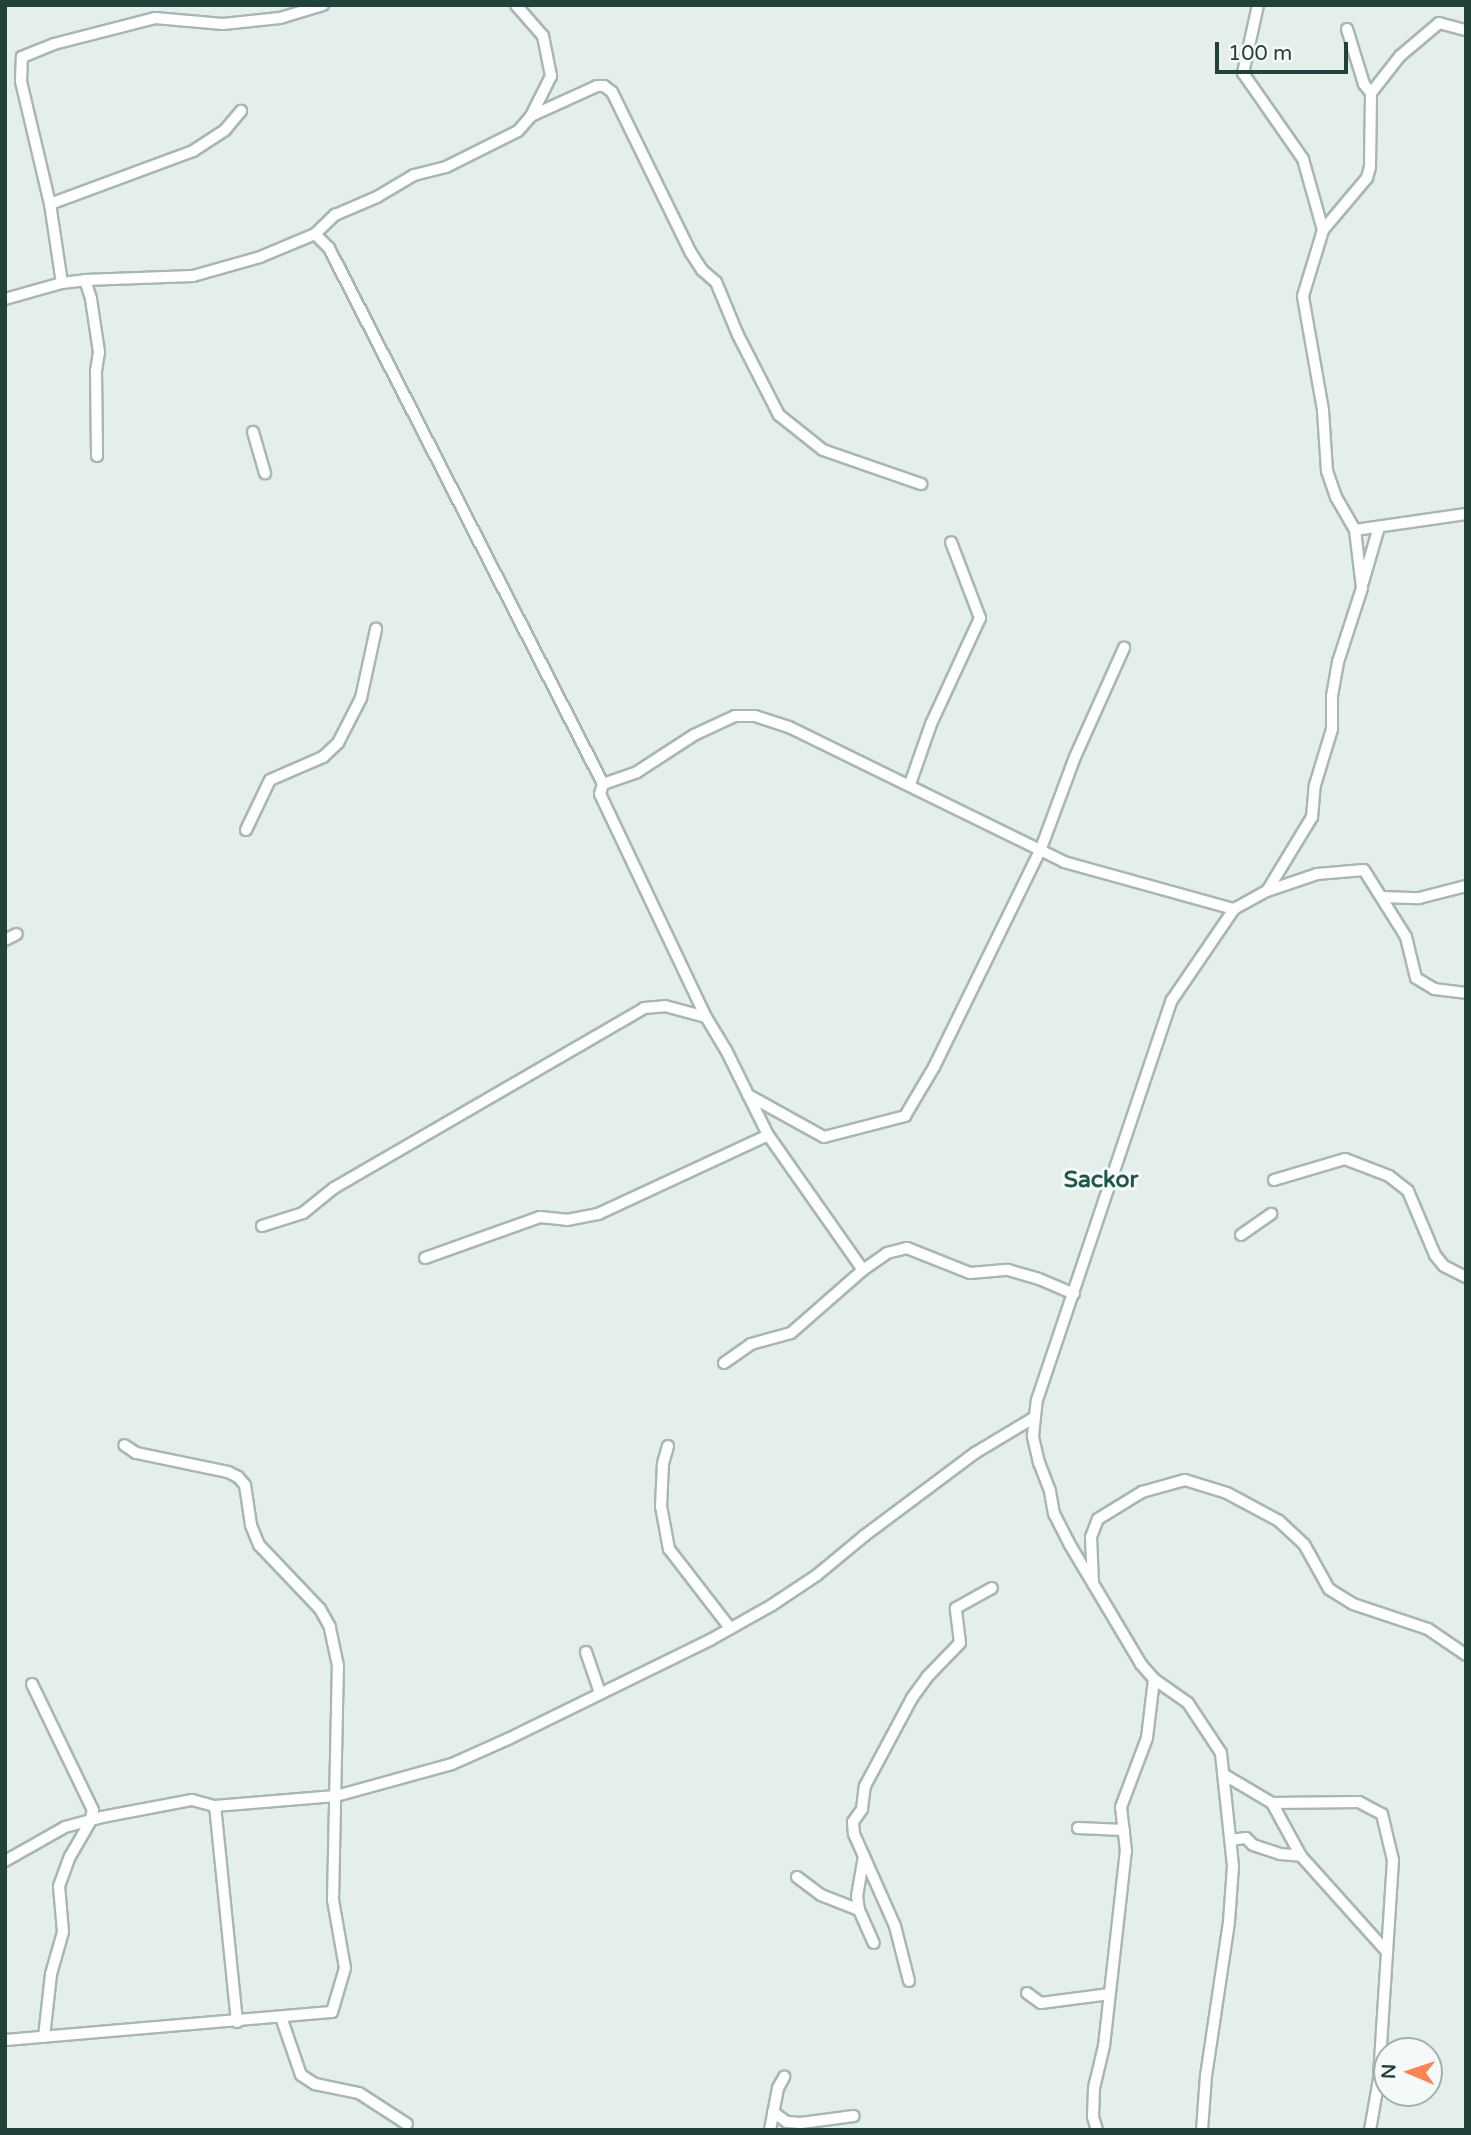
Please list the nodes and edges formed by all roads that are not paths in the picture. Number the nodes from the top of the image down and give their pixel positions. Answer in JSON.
{"nodes":[{"id":1,"x":323,"y":5,"type":"edge"},
{"id":2,"x":516,"y":5,"type":"edge"},
{"id":3,"x":1258,"y":5,"type":"edge"},
{"id":4,"x":1347,"y":29,"type":"dead end"},
{"id":5,"x":1466,"y":30,"type":"edge"},
{"id":6,"x":1371,"y":93,"type":"junction"},
{"id":7,"x":241,"y":111,"type":"dead end"},
{"id":8,"x":531,"y":116,"type":"junction"},
{"id":9,"x":50,"y":204,"type":"junction"},
{"id":10,"x":1323,"y":230,"type":"junction"},
{"id":11,"x":315,"y":233,"type":"junction"},
{"id":12,"x":85,"y":280,"type":"junction"},
{"id":13,"x":62,"y":283,"type":"junction"},
{"id":14,"x":5,"y":299,"type":"edge"},
{"id":15,"x":253,"y":432,"type":"dead end"},
{"id":16,"x":97,"y":456,"type":"dead end"},
{"id":17,"x":265,"y":472,"type":"dead end"},
{"id":18,"x":921,"y":484,"type":"dead end"},
{"id":19,"x":1466,"y":514,"type":"edge"},
{"id":20,"x":1379,"y":527,"type":"junction"},
{"id":21,"x":1355,"y":530,"type":"junction"},
{"id":22,"x":951,"y":542,"type":"dead end"},
{"id":23,"x":1362,"y":588,"type":"junction"},
{"id":24,"x":376,"y":629,"type":"dead end"},
{"id":25,"x":1124,"y":648,"type":"dead end"},
{"id":26,"x":603,"y":784,"type":"junction"},
{"id":27,"x":910,"y":784,"type":"junction"},
{"id":28,"x":246,"y":830,"type":"dead end"},
{"id":29,"x":1040,"y":851,"type":"junction"},
{"id":30,"x":1466,"y":886,"type":"edge"},
{"id":31,"x":1267,"y":891,"type":"junction"},
{"id":32,"x":1382,"y":897,"type":"junction"},
{"id":33,"x":1234,"y":909,"type":"junction"},
{"id":34,"x":17,"y":934,"type":"dead end"},
{"id":35,"x":5,"y":940,"type":"edge"},
{"id":36,"x":1466,"y":993,"type":"edge"},
{"id":37,"x":706,"y":1017,"type":"junction"},
{"id":38,"x":748,"y":1094,"type":"junction"},
{"id":39,"x":768,"y":1135,"type":"junction"},
{"id":40,"x":1274,"y":1180,"type":"dead end"},
{"id":41,"x":1271,"y":1214,"type":"dead end"},
{"id":42,"x":262,"y":1226,"type":"dead end"},
{"id":43,"x":1241,"y":1235,"type":"dead end"},
{"id":44,"x":425,"y":1258,"type":"dead end"},
{"id":45,"x":863,"y":1270,"type":"junction"},
{"id":46,"x":1466,"y":1277,"type":"edge"},
{"id":47,"x":1074,"y":1294,"type":"junction"},
{"id":48,"x":724,"y":1363,"type":"dead end"},
{"id":49,"x":1035,"y":1417,"type":"junction"},
{"id":50,"x":124,"y":1445,"type":"dead end"},
{"id":51,"x":668,"y":1446,"type":"dead end"},
{"id":52,"x":1093,"y":1583,"type":"junction"},
{"id":53,"x":992,"y":1588,"type":"dead end"},
{"id":54,"x":730,"y":1628,"type":"junction"},
{"id":55,"x":586,"y":1652,"type":"dead end"},
{"id":56,"x":1466,"y":1655,"type":"edge"},
{"id":57,"x":1154,"y":1679,"type":"junction"},
{"id":58,"x":32,"y":1684,"type":"dead end"},
{"id":59,"x":600,"y":1693,"type":"junction"},
{"id":60,"x":1223,"y":1774,"type":"junction"},
{"id":61,"x":1247,"y":1789,"type":"junction"},
{"id":62,"x":1226,"y":1791,"type":"junction"},
{"id":63,"x":336,"y":1796,"type":"junction"},
{"id":64,"x":1272,"y":1803,"type":"junction"},
{"id":65,"x":215,"y":1806,"type":"junction"},
{"id":66,"x":90,"y":1822,"type":"junction"},
{"id":67,"x":1078,"y":1828,"type":"dead end"},
{"id":68,"x":1124,"y":1830,"type":"junction"},
{"id":69,"x":1231,"y":1840,"type":"junction"},
{"id":70,"x":864,"y":1856,"type":"junction"},
{"id":71,"x":1301,"y":1856,"type":"junction"},
{"id":72,"x":5,"y":1861,"type":"edge"},
{"id":73,"x":797,"y":1877,"type":"dead end"},
{"id":74,"x":859,"y":1910,"type":"junction"},
{"id":75,"x":874,"y":1943,"type":"dead end"},
{"id":76,"x":1387,"y":1952,"type":"junction"},
{"id":77,"x":909,"y":1981,"type":"dead end"},
{"id":78,"x":1027,"y":1993,"type":"dead end"},
{"id":79,"x":1109,"y":1994,"type":"junction"},
{"id":80,"x":281,"y":2017,"type":"junction"},
{"id":81,"x":237,"y":2022,"type":"junction"},
{"id":82,"x":44,"y":2037,"type":"junction"},
{"id":83,"x":5,"y":2040,"type":"edge"},
{"id":84,"x":784,"y":2077,"type":"dead end"},
{"id":85,"x":773,"y":2112,"type":"junction"},
{"id":86,"x":854,"y":2116,"type":"dead end"},
{"id":87,"x":407,"y":2124,"type":"dead end"},
{"id":88,"x":770,"y":2130,"type":"edge"},
{"id":89,"x":1097,"y":2130,"type":"edge"},
{"id":90,"x":1202,"y":2130,"type":"edge"},
{"id":91,"x":1370,"y":2130,"type":"edge"}],
"edges":[{"from":1,"to":9,"type":"street"},
{"from":2,"to":8,"type":"street"},
{"from":3,"to":10,"type":"street"},
{"from":4,"to":6,"type":"street"},
{"from":5,"to":6,"type":"street"},
{"from":6,"to":10,"type":"street"},
{"from":7,"to":9,"type":"street"},
{"from":8,"to":11,"type":"street"},
{"from":8,"to":18,"type":"street"},
{"from":9,"to":13,"type":"street"},
{"from":10,"to":21,"type":"street"},
{"from":11,"to":12,"type":"street"},
{"from":11,"to":26,"type":"street"},
{"from":12,"to":13,"type":"street"},
{"from":12,"to":16,"type":"street"},
{"from":13,"to":14,"type":"street"},
{"from":15,"to":17,"type":"street"},
{"from":19,"to":20,"type":"street"},
{"from":20,"to":21,"type":"street"},
{"from":20,"to":23,"type":"street"},
{"from":21,"to":23,"type":"street"},
{"from":22,"to":27,"type":"street"},
{"from":23,"to":31,"type":"street"},
{"from":24,"to":28,"type":"street"},
{"from":25,"to":29,"type":"street"},
{"from":26,"to":27,"type":"street"},
{"from":26,"to":37,"type":"street"},
{"from":27,"to":29,"type":"street"},
{"from":29,"to":33,"type":"street"},
{"from":29,"to":38,"type":"street"},
{"from":30,"to":32,"type":"street"},
{"from":31,"to":32,"type":"street"},
{"from":31,"to":33,"type":"street"},
{"from":32,"to":36,"type":"street"},
{"from":33,"to":47,"type":"street"},
{"from":34,"to":35,"type":"street"},
{"from":37,"to":38,"type":"street"},
{"from":37,"to":42,"type":"street"},
{"from":38,"to":39,"type":"street"},
{"from":39,"to":44,"type":"street"},
{"from":39,"to":45,"type":"street"},
{"from":40,"to":46,"type":"street"},
{"from":41,"to":43,"type":"street"},
{"from":45,"to":47,"type":"street"},
{"from":45,"to":48,"type":"street"},
{"from":47,"to":49,"type":"street"},
{"from":49,"to":52,"type":"street"},
{"from":49,"to":54,"type":"street"},
{"from":50,"to":63,"type":"street"},
{"from":51,"to":54,"type":"street"},
{"from":52,"to":56,"type":"street"},
{"from":52,"to":57,"type":"street"},
{"from":53,"to":70,"type":"street"},
{"from":54,"to":59,"type":"street"},
{"from":55,"to":59,"type":"street"},
{"from":57,"to":60,"type":"street"},
{"from":57,"to":68,"type":"street"},
{"from":58,"to":66,"type":"street"},
{"from":59,"to":63,"type":"street"},
{"from":60,"to":61,"type":"street"},
{"from":60,"to":62,"type":"street"},
{"from":61,"to":62,"type":"street"},
{"from":61,"to":64,"type":"street"},
{"from":62,"to":69,"type":"street"},
{"from":63,"to":65,"type":"street"},
{"from":63,"to":80,"type":"street"},
{"from":64,"to":71,"type":"street"},
{"from":64,"to":76,"type":"street"},
{"from":65,"to":66,"type":"street"},
{"from":65,"to":81,"type":"street"},
{"from":66,"to":72,"type":"street"},
{"from":66,"to":82,"type":"street"},
{"from":67,"to":68,"type":"street"},
{"from":68,"to":79,"type":"street"},
{"from":69,"to":71,"type":"street"},
{"from":69,"to":90,"type":"street"},
{"from":70,"to":74,"type":"street"},
{"from":70,"to":77,"type":"street"},
{"from":71,"to":76,"type":"street"},
{"from":73,"to":74,"type":"street"},
{"from":74,"to":75,"type":"street"},
{"from":76,"to":91,"type":"street"},
{"from":78,"to":79,"type":"street"},
{"from":79,"to":89,"type":"street"},
{"from":80,"to":81,"type":"street"},
{"from":80,"to":87,"type":"street"},
{"from":81,"to":82,"type":"street"},
{"from":82,"to":83,"type":"street"},
{"from":84,"to":85,"type":"street"},
{"from":85,"to":86,"type":"street"},
{"from":85,"to":88,"type":"street"}]}
